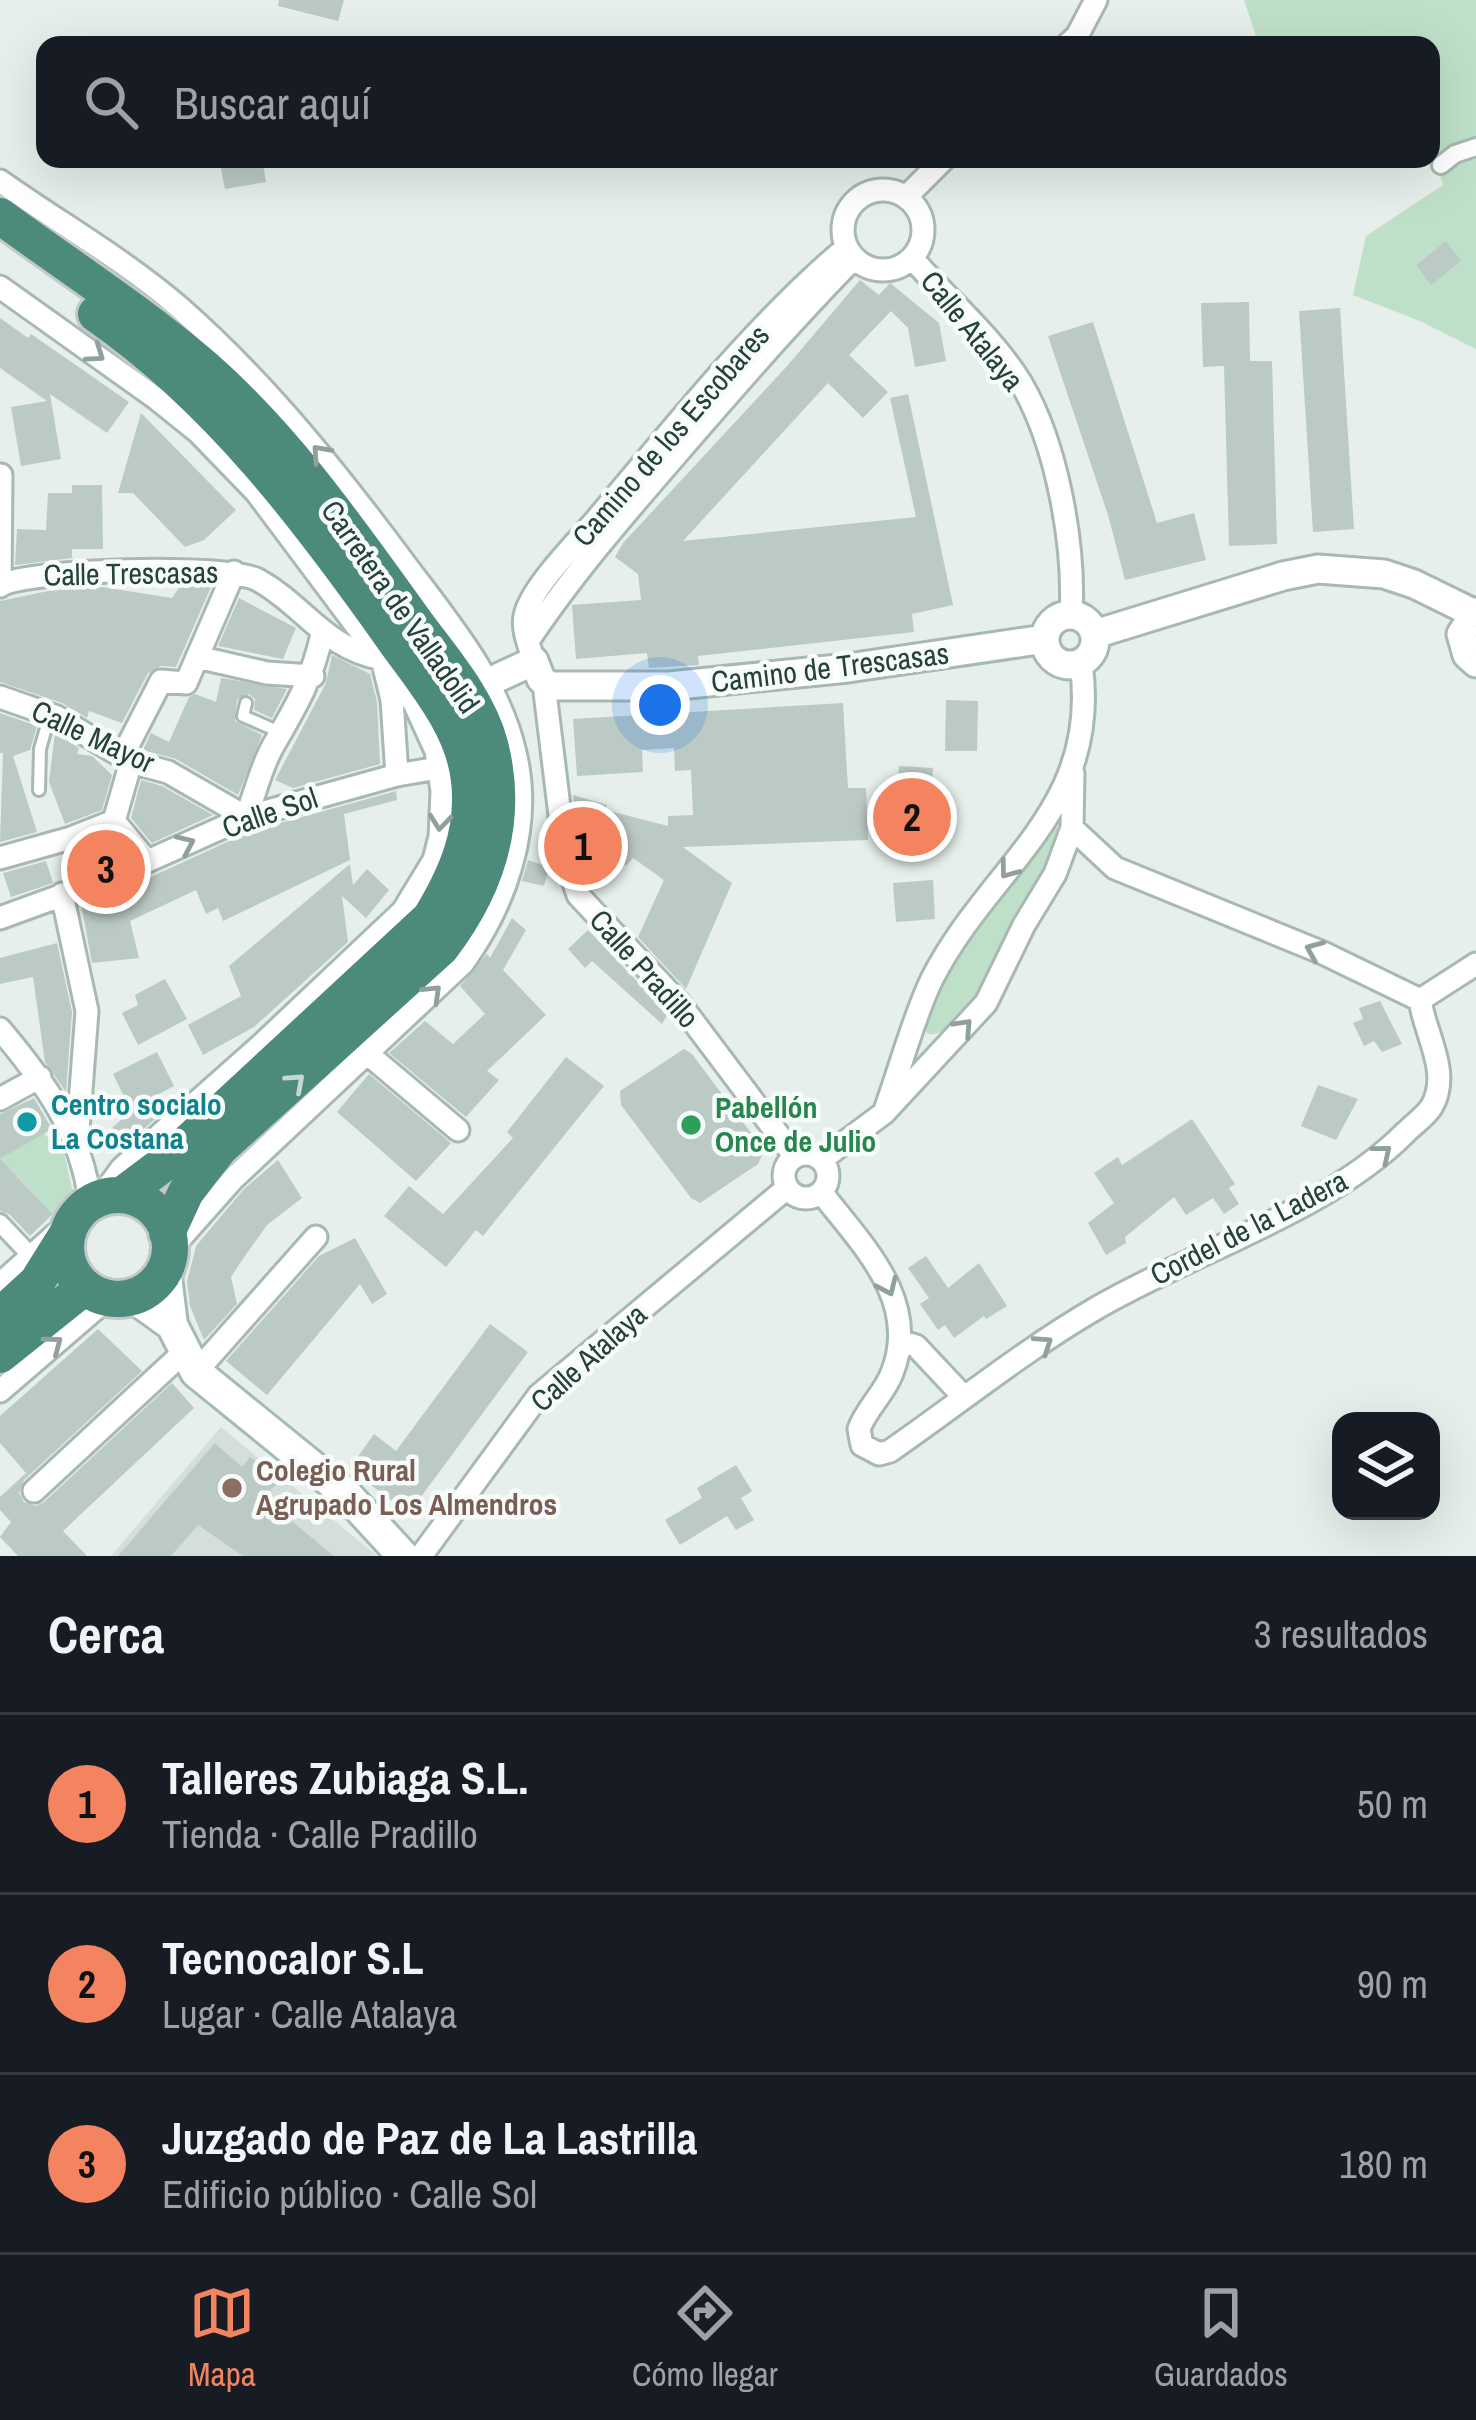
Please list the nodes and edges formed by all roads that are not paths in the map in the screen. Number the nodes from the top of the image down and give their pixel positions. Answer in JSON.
{"nodes":[{"id":1,"x":1096,"y":0,"type":"edge"},
{"id":2,"x":1077,"y":36,"type":"edge"},
{"id":3,"x":1476,"y":148,"type":"edge"},
{"id":4,"x":1441,"y":165,"type":"dead end"},
{"id":5,"x":935,"y":168,"type":"edge"},
{"id":6,"x":0,"y":181,"type":"edge"},
{"id":7,"x":906,"y":197,"type":"junction"},
{"id":8,"x":0,"y":216,"type":"edge"},
{"id":9,"x":0,"y":247,"type":"edge"},
{"id":10,"x":851,"y":252,"type":"junction"},
{"id":11,"x":912,"y":258,"type":"junction"},
{"id":12,"x":0,"y":287,"type":"edge"},
{"id":13,"x":1,"y":475,"type":"edge"},
{"id":14,"x":234,"y":572,"type":"junction"},
{"id":15,"x":0,"y":586,"type":"edge"},
{"id":16,"x":1474,"y":612,"type":"edge"},
{"id":17,"x":1071,"y":615,"type":"junction"},
{"id":18,"x":322,"y":634,"type":"junction"},
{"id":19,"x":1095,"y":634,"type":"junction"},
{"id":20,"x":1045,"y":639,"type":"junction"},
{"id":21,"x":197,"y":657,"type":"junction"},
{"id":22,"x":382,"y":658,"type":"junction"},
{"id":23,"x":535,"y":662,"type":"junction"},
{"id":24,"x":1081,"y":663,"type":"junction"},
{"id":25,"x":1476,"y":663,"type":"edge"},
{"id":26,"x":313,"y":676,"type":"junction"},
{"id":27,"x":489,"y":682,"type":"junction"},
{"id":28,"x":0,"y":697,"type":"edge"},
{"id":29,"x":246,"y":703,"type":"dead end"},
{"id":30,"x":50,"y":714,"type":"junction"},
{"id":31,"x":284,"y":734,"type":"junction"},
{"id":32,"x":127,"y":759,"type":"junction"},
{"id":33,"x":439,"y":768,"type":"junction"},
{"id":34,"x":1072,"y":772,"type":"junction"},
{"id":35,"x":397,"y":775,"type":"junction"},
{"id":36,"x":39,"y":790,"type":"dead end"},
{"id":37,"x":247,"y":817,"type":"junction"},
{"id":38,"x":114,"y":821,"type":"junction"},
{"id":39,"x":1072,"y":828,"type":"junction"},
{"id":40,"x":0,"y":858,"type":"edge"},
{"id":41,"x":147,"y":861,"type":"junction"},
{"id":42,"x":62,"y":894,"type":"junction"},
{"id":43,"x":0,"y":918,"type":"edge"},
{"id":44,"x":1476,"y":964,"type":"edge"},
{"id":45,"x":1420,"y":1000,"type":"junction"},
{"id":46,"x":0,"y":1029,"type":"edge"},
{"id":47,"x":369,"y":1055,"type":"junction"},
{"id":48,"x":40,"y":1077,"type":"junction"},
{"id":49,"x":0,"y":1099,"type":"edge"},
{"id":50,"x":884,"y":1112,"type":"junction"},
{"id":51,"x":71,"y":1117,"type":"junction"},
{"id":52,"x":458,"y":1130,"type":"dead end"},
{"id":53,"x":795,"y":1157,"type":"junction"},
{"id":54,"x":821,"y":1160,"type":"junction"},
{"id":55,"x":788,"y":1189,"type":"junction"},
{"id":56,"x":820,"y":1192,"type":"junction"},
{"id":57,"x":91,"y":1210,"type":"junction"},
{"id":58,"x":0,"y":1223,"type":"edge"},
{"id":59,"x":316,"y":1237,"type":"dead end"},
{"id":60,"x":167,"y":1251,"type":"junction"},
{"id":61,"x":31,"y":1256,"type":"junction"},
{"id":62,"x":0,"y":1284,"type":"edge"},
{"id":63,"x":108,"y":1294,"type":"junction"},
{"id":64,"x":0,"y":1316,"type":"edge"},
{"id":65,"x":900,"y":1342,"type":"junction"},
{"id":66,"x":184,"y":1350,"type":"junction"},
{"id":67,"x":0,"y":1355,"type":"edge"},
{"id":68,"x":0,"y":1391,"type":"edge"},
{"id":69,"x":963,"y":1396,"type":"junction"},
{"id":70,"x":34,"y":1490,"type":"dead end"},
{"id":71,"x":403,"y":1556,"type":"edge"},
{"id":72,"x":421,"y":1556,"type":"edge"}],
"edges":[{"from":1,"to":2,"type":"street"},
{"from":3,"to":4,"type":"street"},
{"from":5,"to":7,"type":"street"},
{"from":27,"to":6,"type":"street","name":"Carretera de Valladolid","one_way":true},
{"from":7,"to":10,"type":"street"},
{"from":7,"to":11,"type":"street"},
{"from":60,"to":8,"type":"highway","name":"Carretera de Valladolid","one_way":true},
{"from":9,"to":57,"type":"highway","name":"Carretera de Valladolid"},
{"from":10,"to":11,"type":"street"},
{"from":10,"to":23,"type":"street","name":"Camino de los Escobares"},
{"from":11,"to":17,"type":"street","name":"Calle Atalaya"},
{"from":12,"to":22,"type":"street","name":"Carretera de Valladolid","one_way":true},
{"from":13,"to":15,"type":"street"},
{"from":14,"to":15,"type":"street","name":"Calle Trescasas"},
{"from":14,"to":18,"type":"street","name":"Calle Trescasas"},
{"from":14,"to":21,"type":"street"},
{"from":16,"to":19,"type":"street"},
{"from":16,"to":25,"type":"street"},
{"from":17,"to":19,"type":"street"},
{"from":17,"to":20,"type":"street"},
{"from":18,"to":22,"type":"street","name":"Calle Trescasas"},
{"from":18,"to":26,"type":"street"},
{"from":19,"to":24,"type":"street"},
{"from":20,"to":23,"type":"street","name":"Camino de Trescasas"},
{"from":20,"to":24,"type":"street"},
{"from":21,"to":26,"type":"street"},
{"from":21,"to":32,"type":"street"},
{"from":22,"to":33,"type":"street","name":"Carretera de Valladolid"},
{"from":22,"to":35,"type":"street"},
{"from":23,"to":27,"type":"street","name":"Camino de Trescasas"},
{"from":23,"to":53,"type":"street","name":"Calle Pradillo"},
{"from":24,"to":34,"type":"street"},
{"from":26,"to":31,"type":"street"},
{"from":47,"to":27,"type":"street","name":"Carretera de Valladolid","one_way":true},
{"from":28,"to":30,"type":"street","name":"Calle Mayor"},
{"from":29,"to":31,"type":"lane"},
{"from":30,"to":32,"type":"street","name":"Calle Mayor"},
{"from":30,"to":36,"type":"lane"},
{"from":31,"to":37,"type":"street"},
{"from":32,"to":37,"type":"street","name":"Calle Mayor"},
{"from":32,"to":38,"type":"street"},
{"from":33,"to":35,"type":"street","name":"Calle Sol"},
{"from":33,"to":57,"type":"street","name":"Carretera de Valladolid","one_way":true},
{"from":34,"to":39,"type":"street"},
{"from":34,"to":50,"type":"street","one_way":true},
{"from":35,"to":37,"type":"street","name":"Calle Sol"},
{"from":41,"to":37,"type":"street","name":"Calle Sol","one_way":true},
{"from":38,"to":40,"type":"street"},
{"from":38,"to":41,"type":"street"},
{"from":45,"to":39,"type":"street","one_way":true},
{"from":50,"to":39,"type":"street","one_way":true},
{"from":41,"to":42,"type":"street","name":"Calle Sol"},
{"from":42,"to":43,"type":"street","name":"Calle Sol"},
{"from":42,"to":51,"type":"street"},
{"from":44,"to":45,"type":"street"},
{"from":69,"to":45,"type":"street","name":"Cordel de la Ladera","one_way":true},
{"from":46,"to":48,"type":"street"},
{"from":47,"to":52,"type":"street"},
{"from":47,"to":60,"type":"street","name":"Carretera de Valladolid"},
{"from":48,"to":49,"type":"street"},
{"from":48,"to":51,"type":"street"},
{"from":50,"to":54,"type":"street"},
{"from":51,"to":57,"type":"street"},
{"from":53,"to":54,"type":"street"},
{"from":53,"to":55,"type":"street"},
{"from":54,"to":56,"type":"street"},
{"from":55,"to":56,"type":"street"},
{"from":55,"to":72,"type":"street","name":"Calle Atalaya"},
{"from":56,"to":65,"type":"street","one_way":true},
{"from":57,"to":60,"type":"highway"},
{"from":57,"to":61,"type":"street","name":"Carretera de Valladolid"},
{"from":57,"to":63,"type":"highway"},
{"from":57,"to":64,"type":"highway","name":"Carretera de Valladolid"},
{"from":58,"to":61,"type":"street"},
{"from":59,"to":66,"type":"street"},
{"from":60,"to":63,"type":"highway"},
{"from":60,"to":66,"type":"main road"},
{"from":61,"to":62,"type":"street","name":"Carretera de Valladolid"},
{"from":63,"to":66,"type":"main road"},
{"from":63,"to":67,"type":"highway"},
{"from":68,"to":63,"type":"street","one_way":true},
{"from":65,"to":69,"type":"street"},
{"from":65,"to":69,"type":"street","name":"Cordel de la Ladera"},
{"from":66,"to":70,"type":"street"},
{"from":66,"to":71,"type":"main road"}]}
